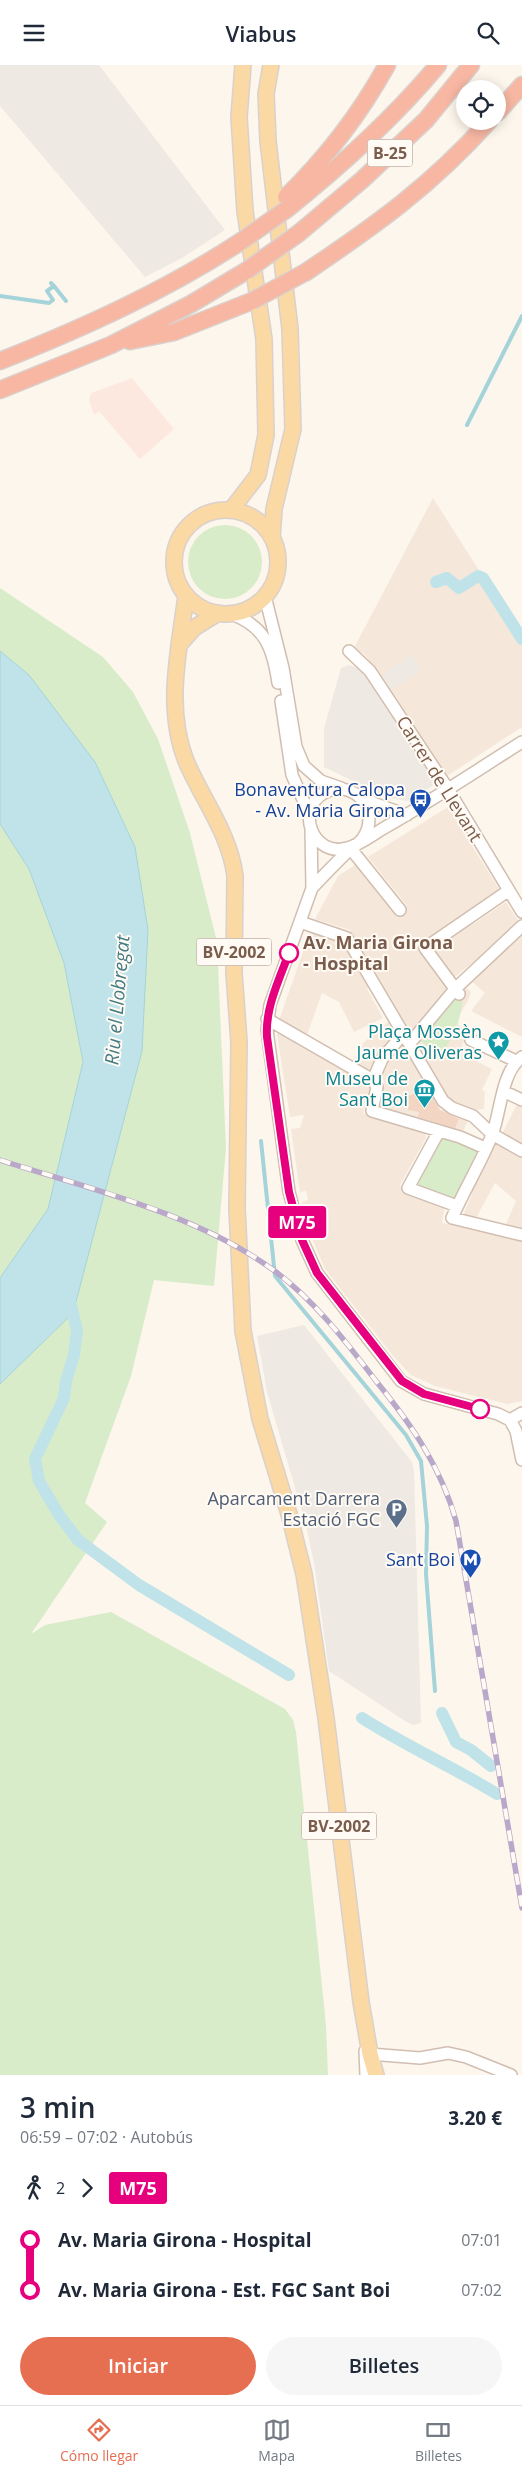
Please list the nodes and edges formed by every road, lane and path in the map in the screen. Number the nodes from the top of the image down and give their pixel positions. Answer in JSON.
{"nodes":[{"id":1,"x":243,"y":65,"type":"edge"},
{"id":2,"x":271,"y":65,"type":"edge"},
{"id":3,"x":387,"y":65,"type":"edge"},
{"id":4,"x":438,"y":65,"type":"edge"},
{"id":5,"x":471,"y":65,"type":"edge"},
{"id":6,"x":518,"y":91,"type":"edge"},
{"id":7,"x":506,"y":104,"type":"edge"},
{"id":8,"x":481,"y":130,"type":"edge"},
{"id":9,"x":286,"y":203,"type":"junction"},
{"id":10,"x":111,"y":345,"type":"junction"},
{"id":11,"x":0,"y":361,"type":"edge"},
{"id":12,"x":0,"y":390,"type":"edge"},
{"id":13,"x":231,"y":510,"type":"junction"},
{"id":14,"x":272,"y":538,"type":"junction"},
{"id":15,"x":186,"y":596,"type":"junction"},
{"id":16,"x":265,"y":596,"type":"junction"},
{"id":17,"x":224,"y":613,"type":"junction"},
{"id":18,"x":180,"y":644,"type":"junction"},
{"id":19,"x":349,"y":651,"type":"dead end"},
{"id":20,"x":522,"y":742,"type":"edge"},
{"id":21,"x":448,"y":789,"type":"junction"},
{"id":22,"x":349,"y":791,"type":"junction"},
{"id":23,"x":310,"y":813,"type":"junction"},
{"id":24,"x":407,"y":815,"type":"junction"},
{"id":25,"x":311,"y":830,"type":"junction"},
{"id":26,"x":354,"y":846,"type":"junction"},
{"id":27,"x":312,"y":888,"type":"junction"},
{"id":28,"x":508,"y":891,"type":"junction"},
{"id":29,"x":400,"y":910,"type":"dead end"},
{"id":30,"x":522,"y":912,"type":"edge"},
{"id":31,"x":300,"y":922,"type":"junction"},
{"id":32,"x":522,"y":926,"type":"edge"},
{"id":33,"x":458,"y":991,"type":"junction"},
{"id":34,"x":267,"y":1019,"type":"junction"},
{"id":35,"x":407,"y":1038,"type":"junction"},
{"id":36,"x":471,"y":1040,"type":"dead end"},
{"id":37,"x":519,"y":1059,"type":"edge"},
{"id":38,"x":373,"y":1080,"type":"junction"},
{"id":39,"x":504,"y":1089,"type":"junction"},
{"id":40,"x":521,"y":1099,"type":"edge"},
{"id":41,"x":439,"y":1131,"type":"junction"},
{"id":42,"x":496,"y":1136,"type":"junction"},
{"id":43,"x":484,"y":1150,"type":"junction"},
{"id":44,"x":522,"y":1151,"type":"edge"},
{"id":45,"x":458,"y":1205,"type":"junction"},
{"id":46,"x":522,"y":1235,"type":"edge"},
{"id":47,"x":522,"y":1413,"type":"edge"},
{"id":48,"x":510,"y":1420,"type":"junction"},
{"id":49,"x":522,"y":1461,"type":"edge"},
{"id":50,"x":361,"y":2002,"type":"junction"},
{"id":51,"x":370,"y":2054,"type":"junction"},
{"id":52,"x":366,"y":2075,"type":"edge"},
{"id":53,"x":376,"y":2075,"type":"edge"},
{"id":54,"x":511,"y":2075,"type":"edge"}],
"edges":[{"from":1,"to":13,"type":"main road"},
{"from":2,"to":14,"type":"main road"},
{"from":3,"to":9,"type":"highway"},
{"from":4,"to":9,"type":"highway","number":"B-25"},
{"from":5,"to":10,"type":"highway","number":"B-25","bridge":true},
{"from":6,"to":7,"type":"highway"},
{"from":8,"to":10,"type":"highway","bridge":true},
{"from":9,"to":11,"type":"highway","number":"B-25","bridge":true},
{"from":10,"to":12,"type":"highway","number":"B-25"},
{"from":13,"to":14,"type":"main road"},
{"from":13,"to":15,"type":"main road"},
{"from":14,"to":16,"type":"main road"},
{"from":15,"to":17,"type":"main road"},
{"from":15,"to":18,"type":"main road","number":"BV-2002"},
{"from":16,"to":17,"type":"main road"},
{"from":16,"to":22,"type":"street"},
{"from":17,"to":18,"type":"main road"},
{"from":17,"to":23,"type":"street"},
{"from":18,"to":50,"type":"main road","number":"BV-2002"},
{"from":19,"to":21,"type":"street","name":"Carrer de Llevant"},
{"from":20,"to":21,"type":"street"},
{"from":21,"to":24,"type":"street"},
{"from":21,"to":28,"type":"street","name":"Carrer de Llevant"},
{"from":22,"to":23,"type":"street"},
{"from":22,"to":24,"type":"street"},
{"from":22,"to":26,"type":"street"},
{"from":23,"to":25,"type":"street"},
{"from":24,"to":26,"type":"street"},
{"from":25,"to":26,"type":"street"},
{"from":25,"to":27,"type":"street"},
{"from":26,"to":27,"type":"street"},
{"from":26,"to":29,"type":"street"},
{"from":27,"to":31,"type":"street"},
{"from":28,"to":30,"type":"street","name":"Carrer de Llevant"},
{"from":28,"to":33,"type":"street"},
{"from":31,"to":34,"type":"street"},
{"from":31,"to":35,"type":"street"},
{"from":32,"to":33,"type":"street"},
{"from":33,"to":35,"type":"street"},
{"from":34,"to":38,"type":"street"},
{"from":34,"to":48,"type":"street"},
{"from":35,"to":38,"type":"street"},
{"from":35,"to":42,"type":"street"},
{"from":36,"to":37,"type":"street"},
{"from":37,"to":39,"type":"street"},
{"from":38,"to":41,"type":"street"},
{"from":39,"to":40,"type":"street"},
{"from":39,"to":42,"type":"street"},
{"from":41,"to":43,"type":"street"},
{"from":41,"to":45,"type":"street"},
{"from":42,"to":43,"type":"street"},
{"from":42,"to":44,"type":"street"},
{"from":43,"to":45,"type":"street"},
{"from":45,"to":46,"type":"street"},
{"from":47,"to":48,"type":"street"},
{"from":48,"to":49,"type":"street"},
{"from":50,"to":51,"type":"main road","number":"BV-2002"},
{"from":50,"to":52,"type":"street"},
{"from":51,"to":53,"type":"main road","number":"BV-2002"},
{"from":51,"to":54,"type":"street"}]}
